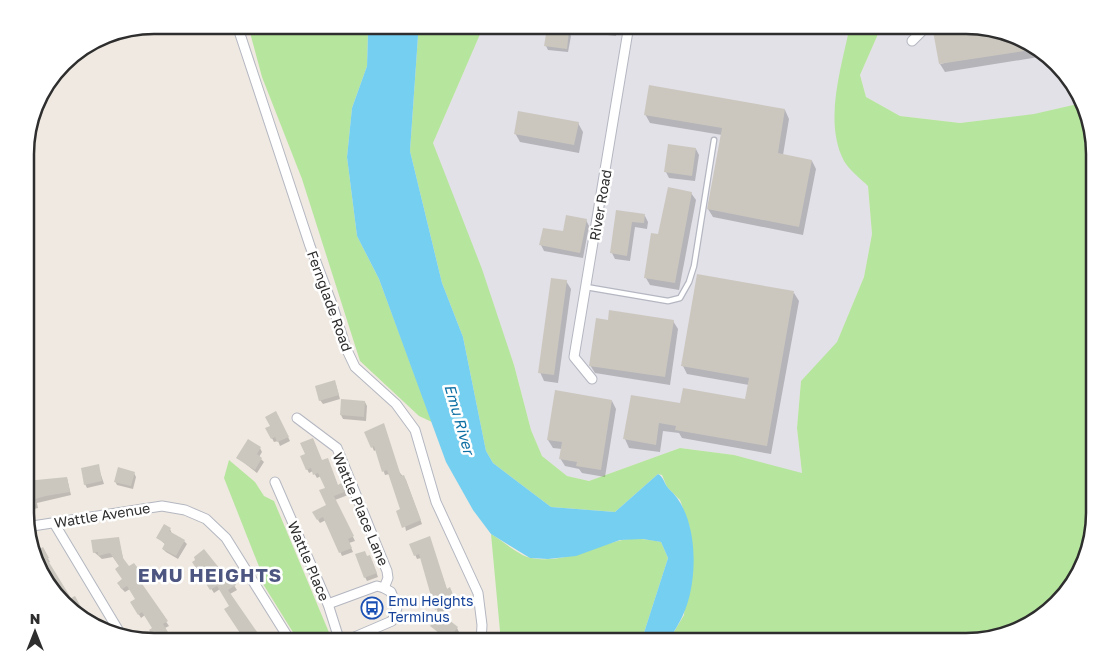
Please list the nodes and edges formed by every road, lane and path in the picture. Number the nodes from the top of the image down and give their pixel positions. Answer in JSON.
{"nodes":[{"id":1,"x":240,"y":34,"type":"edge"},
{"id":2,"x":628,"y":34,"type":"edge"},
{"id":3,"x":919,"y":34,"type":"edge"},
{"id":4,"x":912,"y":41,"type":"dead end"},
{"id":5,"x":714,"y":140,"type":"dead end"},
{"id":6,"x":586,"y":286,"type":"junction"},
{"id":7,"x":592,"y":379,"type":"dead end"},
{"id":8,"x":297,"y":418,"type":"dead end"},
{"id":9,"x":275,"y":482,"type":"dead end"},
{"id":10,"x":54,"y":523,"type":"junction"},
{"id":11,"x":35,"y":526,"type":"edge"},
{"id":12,"x":384,"y":588,"type":"junction"},
{"id":13,"x":328,"y":604,"type":"junction"},
{"id":14,"x":116,"y":627,"type":"edge"},
{"id":15,"x":286,"y":633,"type":"edge"},
{"id":16,"x":339,"y":633,"type":"edge"},
{"id":17,"x":363,"y":633,"type":"edge"},
{"id":18,"x":482,"y":633,"type":"edge"}],
"edges":[{"from":1,"to":18,"type":"street","name":"Fernglade Road"},
{"from":2,"to":6,"type":"street","name":"River Road"},
{"from":3,"to":4,"type":"street"},
{"from":5,"to":6,"type":"lane"},
{"from":6,"to":7,"type":"street","name":"River Road"},
{"from":8,"to":12,"type":"street","name":"Wattle Place Lane"},
{"from":9,"to":13,"type":"street","name":"Wattle Place"},
{"from":10,"to":11,"type":"street","name":"Wattle Avenue"},
{"from":10,"to":14,"type":"street"},
{"from":10,"to":15,"type":"street","name":"Wattle Avenue"},
{"from":12,"to":13,"type":"street","name":"Wattle Place Lane"},
{"from":12,"to":17,"type":"street"},
{"from":13,"to":16,"type":"street","name":"Wattle Place"}]}
